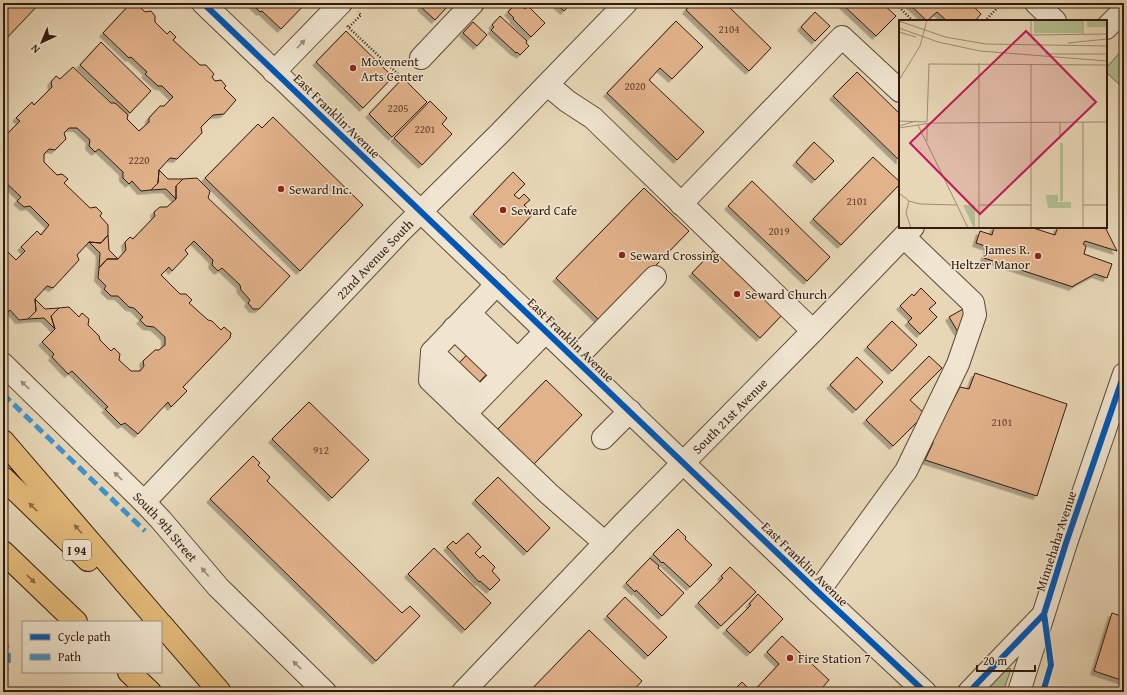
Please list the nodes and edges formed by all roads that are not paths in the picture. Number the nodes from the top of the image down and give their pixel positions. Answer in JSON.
{"nodes":[{"id":1,"x":203,"y":3,"type":"edge"},
{"id":2,"x":473,"y":3,"type":"edge"},
{"id":3,"x":626,"y":3,"type":"edge"},
{"id":4,"x":1036,"y":3,"type":"edge"},
{"id":5,"x":1124,"y":10,"type":"edge"},
{"id":6,"x":343,"y":13,"type":"edge"},
{"id":7,"x":1054,"y":20,"type":"edge"},
{"id":8,"x":1107,"y":27,"type":"edge"},
{"id":9,"x":421,"y":58,"type":"dead end"},
{"id":10,"x":274,"y":72,"type":"junction"},
{"id":11,"x":548,"y":84,"type":"junction"},
{"id":12,"x":899,"y":90,"type":"edge"},
{"id":13,"x":681,"y":204,"type":"junction"},
{"id":14,"x":421,"y":211,"type":"junction"},
{"id":15,"x":909,"y":232,"type":"edge"},
{"id":16,"x":655,"y":277,"type":"dead end"},
{"id":17,"x":498,"y":284,"type":"junction"},
{"id":18,"x":470,"y":313,"type":"junction"},
{"id":19,"x":454,"y":328,"type":"junction"},
{"id":20,"x":546,"y":331,"type":"junction"},
{"id":21,"x":813,"y":331,"type":"junction"},
{"id":22,"x":432,"y":352,"type":"junction"},
{"id":23,"x":575,"y":359,"type":"junction"},
{"id":24,"x":518,"y":360,"type":"junction"},
{"id":25,"x":3,"y":364,"type":"edge"},
{"id":26,"x":1124,"y":374,"type":"edge"},
{"id":27,"x":503,"y":375,"type":"junction"},
{"id":28,"x":480,"y":398,"type":"junction"},
{"id":29,"x":630,"y":411,"type":"junction"},
{"id":30,"x":465,"y":414,"type":"junction"},
{"id":31,"x":603,"y":438,"type":"dead end"},
{"id":32,"x":3,"y":441,"type":"edge"},
{"id":33,"x":683,"y":462,"type":"junction"},
{"id":34,"x":3,"y":478,"type":"edge"},
{"id":35,"x":144,"y":502,"type":"junction"},
{"id":36,"x":605,"y":543,"type":"junction"},
{"id":37,"x":3,"y":552,"type":"edge"},
{"id":38,"x":818,"y":592,"type":"junction"},
{"id":39,"x":1044,"y":614,"type":"junction"},
{"id":40,"x":75,"y":621,"type":"edge"},
{"id":41,"x":151,"y":621,"type":"edge"},
{"id":42,"x":158,"y":621,"type":"edge"},
{"id":43,"x":162,"y":625,"type":"edge"},
{"id":44,"x":162,"y":632,"type":"edge"},
{"id":45,"x":130,"y":673,"type":"edge"},
{"id":46,"x":219,"y":690,"type":"edge"},
{"id":47,"x":150,"y":692,"type":"edge"},
{"id":48,"x":325,"y":692,"type":"edge"},
{"id":49,"x":463,"y":692,"type":"edge"},
{"id":50,"x":925,"y":692,"type":"edge"},
{"id":51,"x":969,"y":692,"type":"edge"},
{"id":52,"x":1019,"y":692,"type":"edge"}],
"edges":[{"from":1,"to":10,"type":"street","name":"East Franklin Avenue"},
{"from":2,"to":9,"type":"street"},
{"from":3,"to":11,"type":"street","name":"22nd Avenue South"},
{"from":4,"to":7,"type":"street"},
{"from":5,"to":8,"type":"street"},
{"from":10,"to":6,"type":"street","one_way":true},
{"from":10,"to":14,"type":"street","name":"East Franklin Avenue"},
{"from":11,"to":13,"type":"street"},
{"from":11,"to":14,"type":"street","name":"22nd Avenue South"},
{"from":12,"to":13,"type":"street"},
{"from":13,"to":21,"type":"street"},
{"from":14,"to":17,"type":"street","name":"East Franklin Avenue"},
{"from":14,"to":35,"type":"street","name":"22nd Avenue South"},
{"from":15,"to":21,"type":"street","name":"South 21st Avenue"},
{"from":15,"to":38,"type":"street"},
{"from":16,"to":23,"type":"street"},
{"from":17,"to":18,"type":"street"},
{"from":17,"to":20,"type":"street","name":"East Franklin Avenue"},
{"from":18,"to":19,"type":"street"},
{"from":18,"to":24,"type":"street"},
{"from":19,"to":22,"type":"street"},
{"from":19,"to":27,"type":"street"},
{"from":20,"to":23,"type":"street","name":"East Franklin Avenue"},
{"from":20,"to":24,"type":"street"},
{"from":21,"to":33,"type":"street","name":"South 21st Avenue"},
{"from":22,"to":28,"type":"street"},
{"from":22,"to":30,"type":"street"},
{"from":23,"to":29,"type":"street","name":"East Franklin Avenue"},
{"from":24,"to":27,"type":"street"},
{"from":35,"to":25,"type":"street","name":"South 9th Street","one_way":true},
{"from":26,"to":39,"type":"street","name":"Minnehaha Avenue"},
{"from":27,"to":28,"type":"street"},
{"from":28,"to":30,"type":"street"},
{"from":29,"to":31,"type":"street"},
{"from":29,"to":33,"type":"street","name":"East Franklin Avenue"},
{"from":30,"to":36,"type":"street"},
{"from":42,"to":32,"type":"highway","one_way":true},
{"from":33,"to":36,"type":"street","name":"South 21st Avenue"},
{"from":33,"to":38,"type":"street","name":"East Franklin Avenue"},
{"from":41,"to":34,"type":"highway","number":"I 94","one_way":true},
{"from":48,"to":35,"type":"street","name":"South 9th Street","one_way":true},
{"from":36,"to":49,"type":"street","name":"South 21st Avenue"},
{"from":37,"to":40,"type":"highway","one_way":true},
{"from":38,"to":50,"type":"street","name":"East Franklin Avenue"},
{"from":39,"to":51,"type":"street","name":"Minnehaha Avenue"},
{"from":39,"to":52,"type":"street","name":"Minnehaha Avenue"},
{"from":43,"to":46,"type":"highway"},
{"from":44,"to":46,"type":"highway"},
{"from":45,"to":47,"type":"highway"}]}
